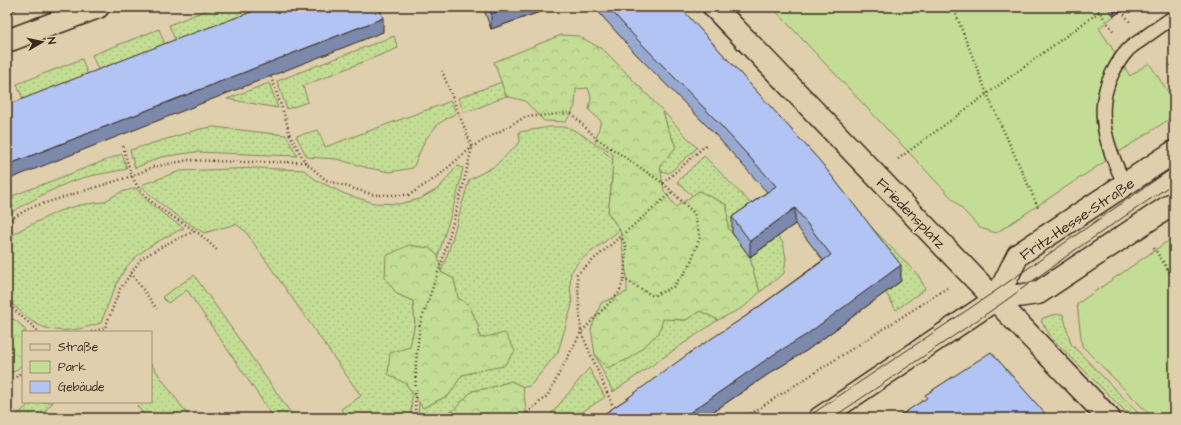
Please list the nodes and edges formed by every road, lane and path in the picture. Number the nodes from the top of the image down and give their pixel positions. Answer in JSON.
{"nodes":[{"id":1,"x":98,"y":7,"type":"edge"},
{"id":2,"x":714,"y":7,"type":"edge"},
{"id":3,"x":954,"y":7,"type":"edge"},
{"id":4,"x":1096,"y":7,"type":"edge"},
{"id":5,"x":1122,"y":10,"type":"dead end"},
{"id":6,"x":1099,"y":12,"type":"junction"},
{"id":7,"x":1174,"y":17,"type":"edge"},
{"id":8,"x":1134,"y":28,"type":"dead end"},
{"id":9,"x":1116,"y":35,"type":"dead end"},
{"id":10,"x":7,"y":41,"type":"edge"},
{"id":11,"x":442,"y":71,"type":"dead end"},
{"id":12,"x":271,"y":77,"type":"edge"},
{"id":13,"x":987,"y":94,"type":"junction"},
{"id":14,"x":706,"y":145,"type":"dead end"},
{"id":15,"x":123,"y":146,"type":"dead end"},
{"id":16,"x":472,"y":147,"type":"junction"},
{"id":17,"x":1174,"y":152,"type":"edge"},
{"id":18,"x":305,"y":162,"type":"junction"},
{"id":19,"x":132,"y":176,"type":"junction"},
{"id":20,"x":876,"y":176,"type":"junction"},
{"id":21,"x":663,"y":183,"type":"junction"},
{"id":22,"x":1125,"y":185,"type":"junction"},
{"id":23,"x":672,"y":192,"type":"junction"},
{"id":24,"x":1174,"y":202,"type":"edge"},
{"id":25,"x":7,"y":221,"type":"edge"},
{"id":26,"x":1139,"y":226,"type":"junction"},
{"id":27,"x":195,"y":231,"type":"junction"},
{"id":28,"x":1050,"y":234,"type":"junction"},
{"id":29,"x":621,"y":236,"type":"junction"},
{"id":30,"x":217,"y":250,"type":"dead end"},
{"id":31,"x":131,"y":273,"type":"junction"},
{"id":32,"x":970,"y":274,"type":"junction"},
{"id":33,"x":624,"y":279,"type":"junction"},
{"id":34,"x":1174,"y":279,"type":"edge"},
{"id":35,"x":996,"y":299,"type":"junction"},
{"id":36,"x":7,"y":304,"type":"edge"},
{"id":37,"x":157,"y":309,"type":"dead end"},
{"id":38,"x":38,"y":331,"type":"edge"},
{"id":39,"x":94,"y":331,"type":"edge"},
{"id":40,"x":581,"y":332,"type":"junction"},
{"id":41,"x":22,"y":372,"type":"edge"},
{"id":42,"x":7,"y":386,"type":"edge"},
{"id":43,"x":612,"y":404,"type":"dead end"},
{"id":44,"x":415,"y":418,"type":"edge"},
{"id":45,"x":521,"y":418,"type":"edge"},
{"id":46,"x":744,"y":418,"type":"edge"},
{"id":47,"x":820,"y":418,"type":"edge"},
{"id":48,"x":1109,"y":418,"type":"edge"}],
"edges":[{"from":1,"to":10,"type":"street"},
{"from":2,"to":20,"type":"street","name":"Friedensplatz"},
{"from":3,"to":13,"type":"path"},
{"from":4,"to":6,"type":"path"},
{"from":5,"to":8,"type":"path"},
{"from":6,"to":9,"type":"path"},
{"from":6,"to":13,"type":"path"},
{"from":7,"to":22,"type":"lane"},
{"from":11,"to":16,"type":"path"},
{"from":12,"to":18,"type":"path"},
{"from":13,"to":20,"type":"path"},
{"from":13,"to":28,"type":"path"},
{"from":14,"to":21,"type":"path"},
{"from":15,"to":19,"type":"path"},
{"from":16,"to":18,"type":"path"},
{"from":16,"to":21,"type":"path"},
{"from":16,"to":44,"type":"path"},
{"from":17,"to":22,"type":"street","name":"Fritz-Hesse-Straße"},
{"from":18,"to":19,"type":"path"},
{"from":19,"to":25,"type":"path"},
{"from":19,"to":27,"type":"path"},
{"from":20,"to":32,"type":"street","name":"Friedensplatz"},
{"from":21,"to":23,"type":"path"},
{"from":22,"to":28,"type":"street","name":"Fritz-Hesse-Straße"},
{"from":23,"to":29,"type":"path"},
{"from":23,"to":33,"type":"path"},
{"from":24,"to":26,"type":"street","name":"Fritz-Hesse-Straße"},
{"from":26,"to":34,"type":"path"},
{"from":26,"to":35,"type":"street","name":"Fritz-Hesse-Straße"},
{"from":27,"to":30,"type":"path"},
{"from":27,"to":31,"type":"path"},
{"from":28,"to":35,"type":"street","name":"Fritz-Hesse-Straße"},
{"from":29,"to":33,"type":"path"},
{"from":29,"to":40,"type":"path"},
{"from":31,"to":37,"type":"path"},
{"from":31,"to":39,"type":"path"},
{"from":32,"to":35,"type":"street","name":"Friedensplatz"},
{"from":32,"to":46,"type":"path"},
{"from":33,"to":40,"type":"path"},
{"from":35,"to":47,"type":"street","name":"Fritz-Hesse-Straße"},
{"from":35,"to":48,"type":"street","name":"Friedensplatz"},
{"from":36,"to":38,"type":"path"},
{"from":40,"to":43,"type":"path"},
{"from":40,"to":45,"type":"path"},
{"from":41,"to":42,"type":"path"}]}
